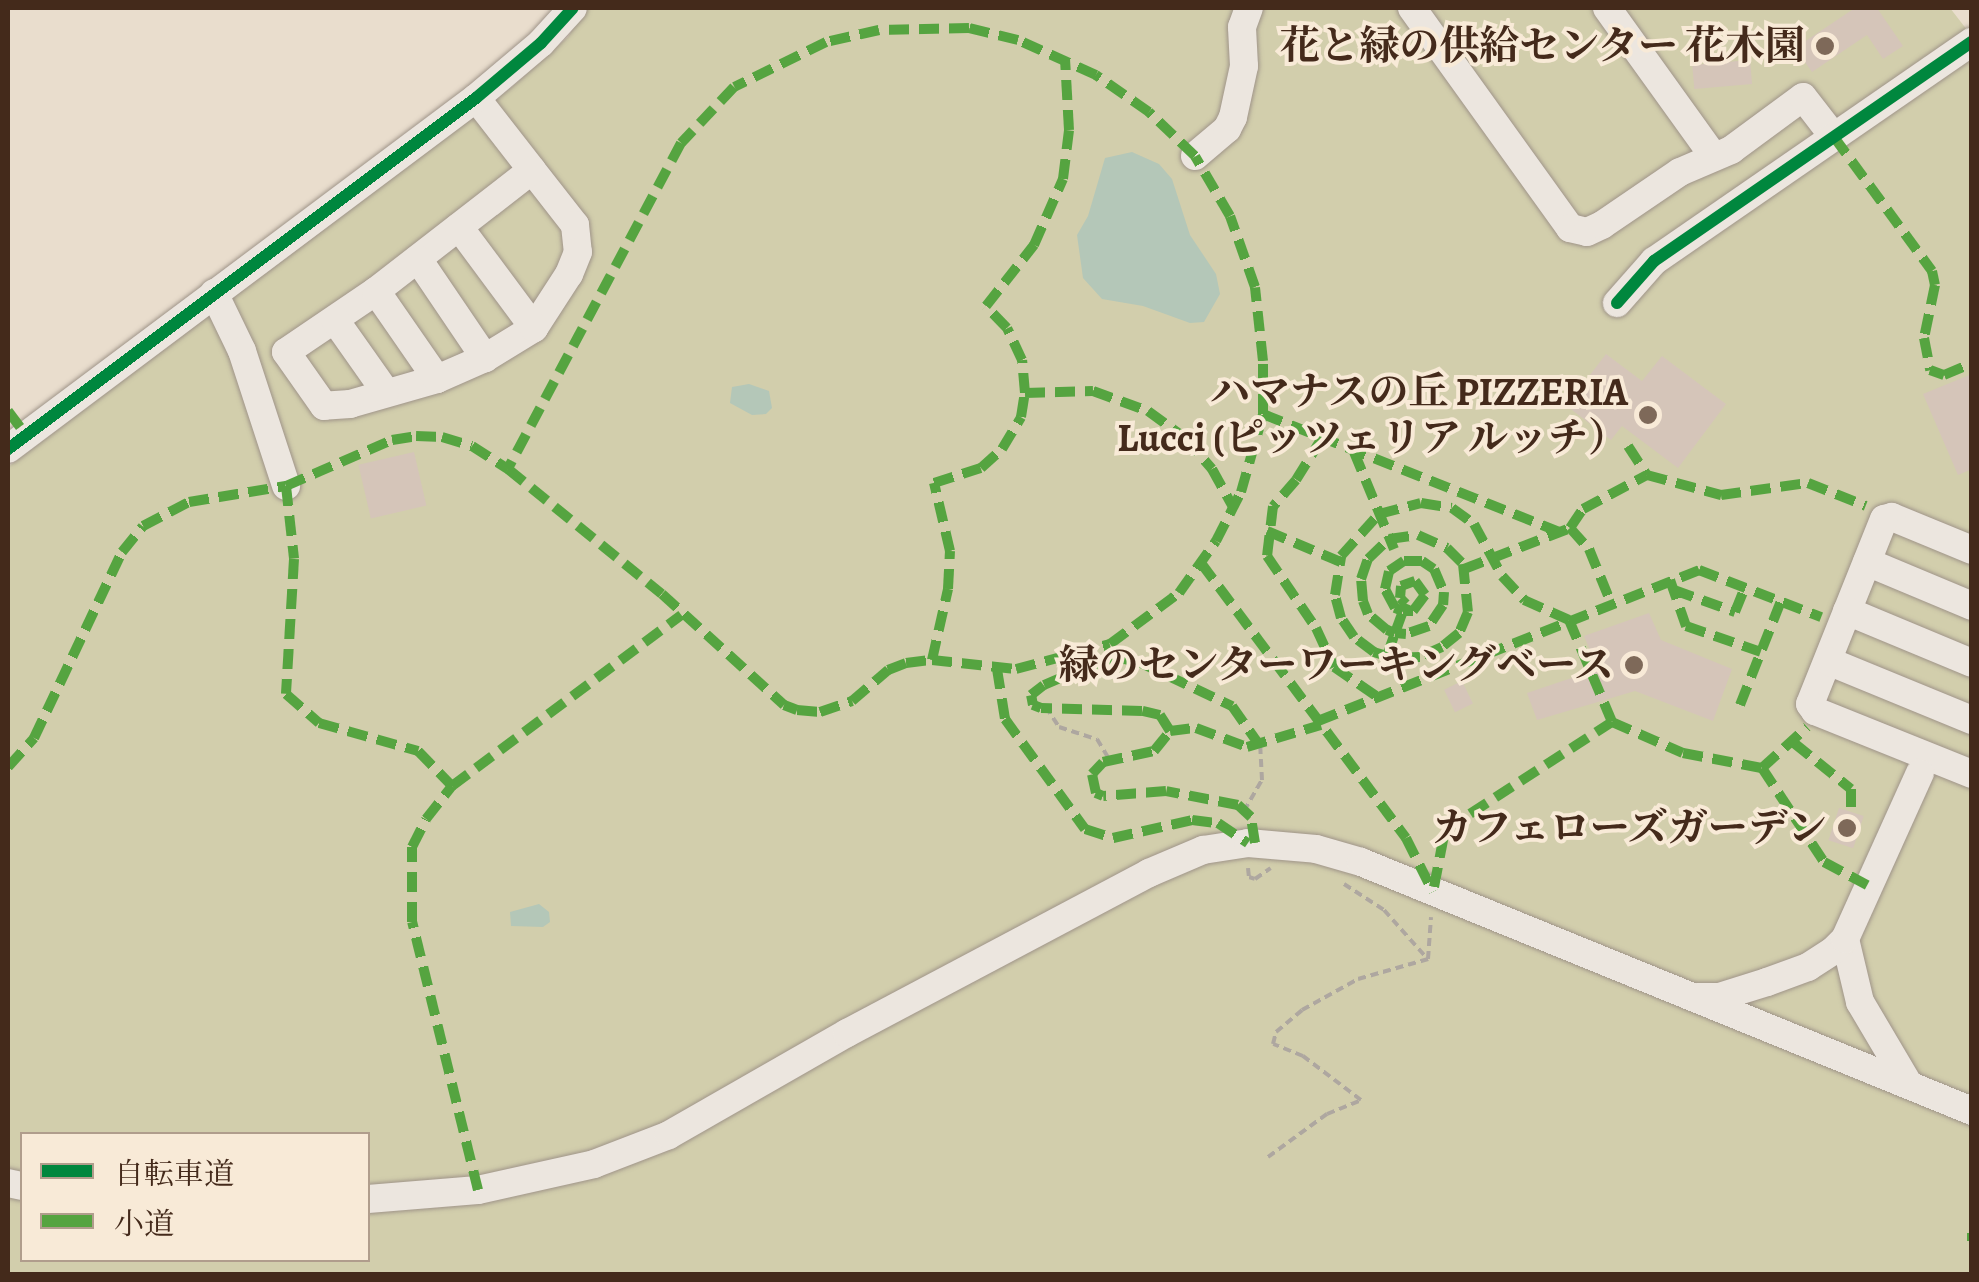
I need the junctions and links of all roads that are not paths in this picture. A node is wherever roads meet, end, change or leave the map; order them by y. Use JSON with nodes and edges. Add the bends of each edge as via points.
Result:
{"nodes":[{"id":1,"x":573,"y":8,"type":"edge"},
{"id":2,"x":1249,"y":8,"type":"edge"},
{"id":3,"x":1412,"y":8,"type":"edge"},
{"id":4,"x":1607,"y":8,"type":"edge"},
{"id":5,"x":1972,"y":42,"type":"edge"},
{"id":6,"x":476,"y":98,"type":"junction"},
{"id":7,"x":1834,"y":137,"type":"junction"},
{"id":8,"x":1195,"y":156,"type":"dead end"},
{"id":9,"x":1714,"y":157,"type":"junction"},
{"id":10,"x":532,"y":170,"type":"junction"},
{"id":11,"x":459,"y":227,"type":"junction"},
{"id":12,"x":418,"y":259,"type":"junction"},
{"id":13,"x":376,"y":291,"type":"junction"},
{"id":14,"x":214,"y":293,"type":"junction"},
{"id":15,"x":1617,"y":303,"type":"dead end"},
{"id":16,"x":335,"y":320,"type":"junction"},
{"id":17,"x":534,"y":328,"type":"junction"},
{"id":18,"x":485,"y":358,"type":"junction"},
{"id":19,"x":436,"y":378,"type":"junction"},
{"id":20,"x":385,"y":391,"type":"junction"},
{"id":21,"x":8,"y":449,"type":"edge"},
{"id":22,"x":286,"y":486,"type":"dead end"},
{"id":23,"x":1972,"y":550,"type":"edge"},
{"id":24,"x":1867,"y":562,"type":"junction"},
{"id":25,"x":1972,"y":606,"type":"edge"},
{"id":26,"x":1847,"y":611,"type":"junction"},
{"id":27,"x":1828,"y":661,"type":"junction"},
{"id":28,"x":1972,"y":664,"type":"edge"},
{"id":29,"x":1972,"y":720,"type":"edge"},
{"id":30,"x":1920,"y":773,"type":"dead end"},
{"id":31,"x":1972,"y":774,"type":"edge"},
{"id":32,"x":1845,"y":938,"type":"junction"},
{"id":33,"x":1696,"y":998,"type":"junction"},
{"id":34,"x":1909,"y":1086,"type":"junction"},
{"id":35,"x":1972,"y":1112,"type":"edge"},
{"id":36,"x":370,"y":1199,"type":"edge"}],
"edges":[{"from":1,"to":6,"type":"street"},
{"from":2,"to":8,"type":"street","via":[[1233,116]]},
{"from":3,"to":9,"type":"street","via":[[1570,228],[1587,232],[1602,226],[1680,172]]},
{"from":4,"to":9,"type":"street"},
{"from":5,"to":7,"type":"street"},
{"from":6,"to":10,"type":"street"},
{"from":6,"to":14,"type":"street"},
{"from":7,"to":9,"type":"street","via":[[1802,97]]},
{"from":7,"to":15,"type":"street","via":[[1654,261]]},
{"from":10,"to":11,"type":"street"},
{"from":10,"to":17,"type":"street","via":[[579,238],[569,274]]},
{"from":11,"to":12,"type":"street"},
{"from":11,"to":17,"type":"street"},
{"from":12,"to":13,"type":"street"},
{"from":12,"to":18,"type":"street"},
{"from":13,"to":16,"type":"street"},
{"from":13,"to":19,"type":"street"},
{"from":14,"to":21,"type":"street"},
{"from":14,"to":22,"type":"street","via":[[242,352]]},
{"from":16,"to":20,"type":"street"},
{"from":16,"to":20,"type":"street","via":[[286,352],[324,406]]},
{"from":17,"to":18,"type":"street"},
{"from":18,"to":19,"type":"street"},
{"from":19,"to":20,"type":"street"},
{"from":23,"to":24,"type":"street","via":[[1892,517],[1884,520]]},
{"from":24,"to":25,"type":"street"},
{"from":24,"to":26,"type":"street"},
{"from":26,"to":27,"type":"street"},
{"from":26,"to":28,"type":"street"},
{"from":27,"to":29,"type":"street"},
{"from":27,"to":31,"type":"street","via":[[1810,704],[1814,710]]},
{"from":30,"to":32,"type":"street"},
{"from":32,"to":33,"type":"street","via":[[1808,967],[1719,997]]},
{"from":32,"to":34,"type":"street","via":[[1860,1002]]},
{"from":33,"to":34,"type":"street"},
{"from":33,"to":36,"type":"street","via":[[1362,862],[1316,849],[1248,843],[1204,850],[1149,873],[668,1135],[594,1164],[478,1190]]},
{"from":34,"to":35,"type":"street"}]}
